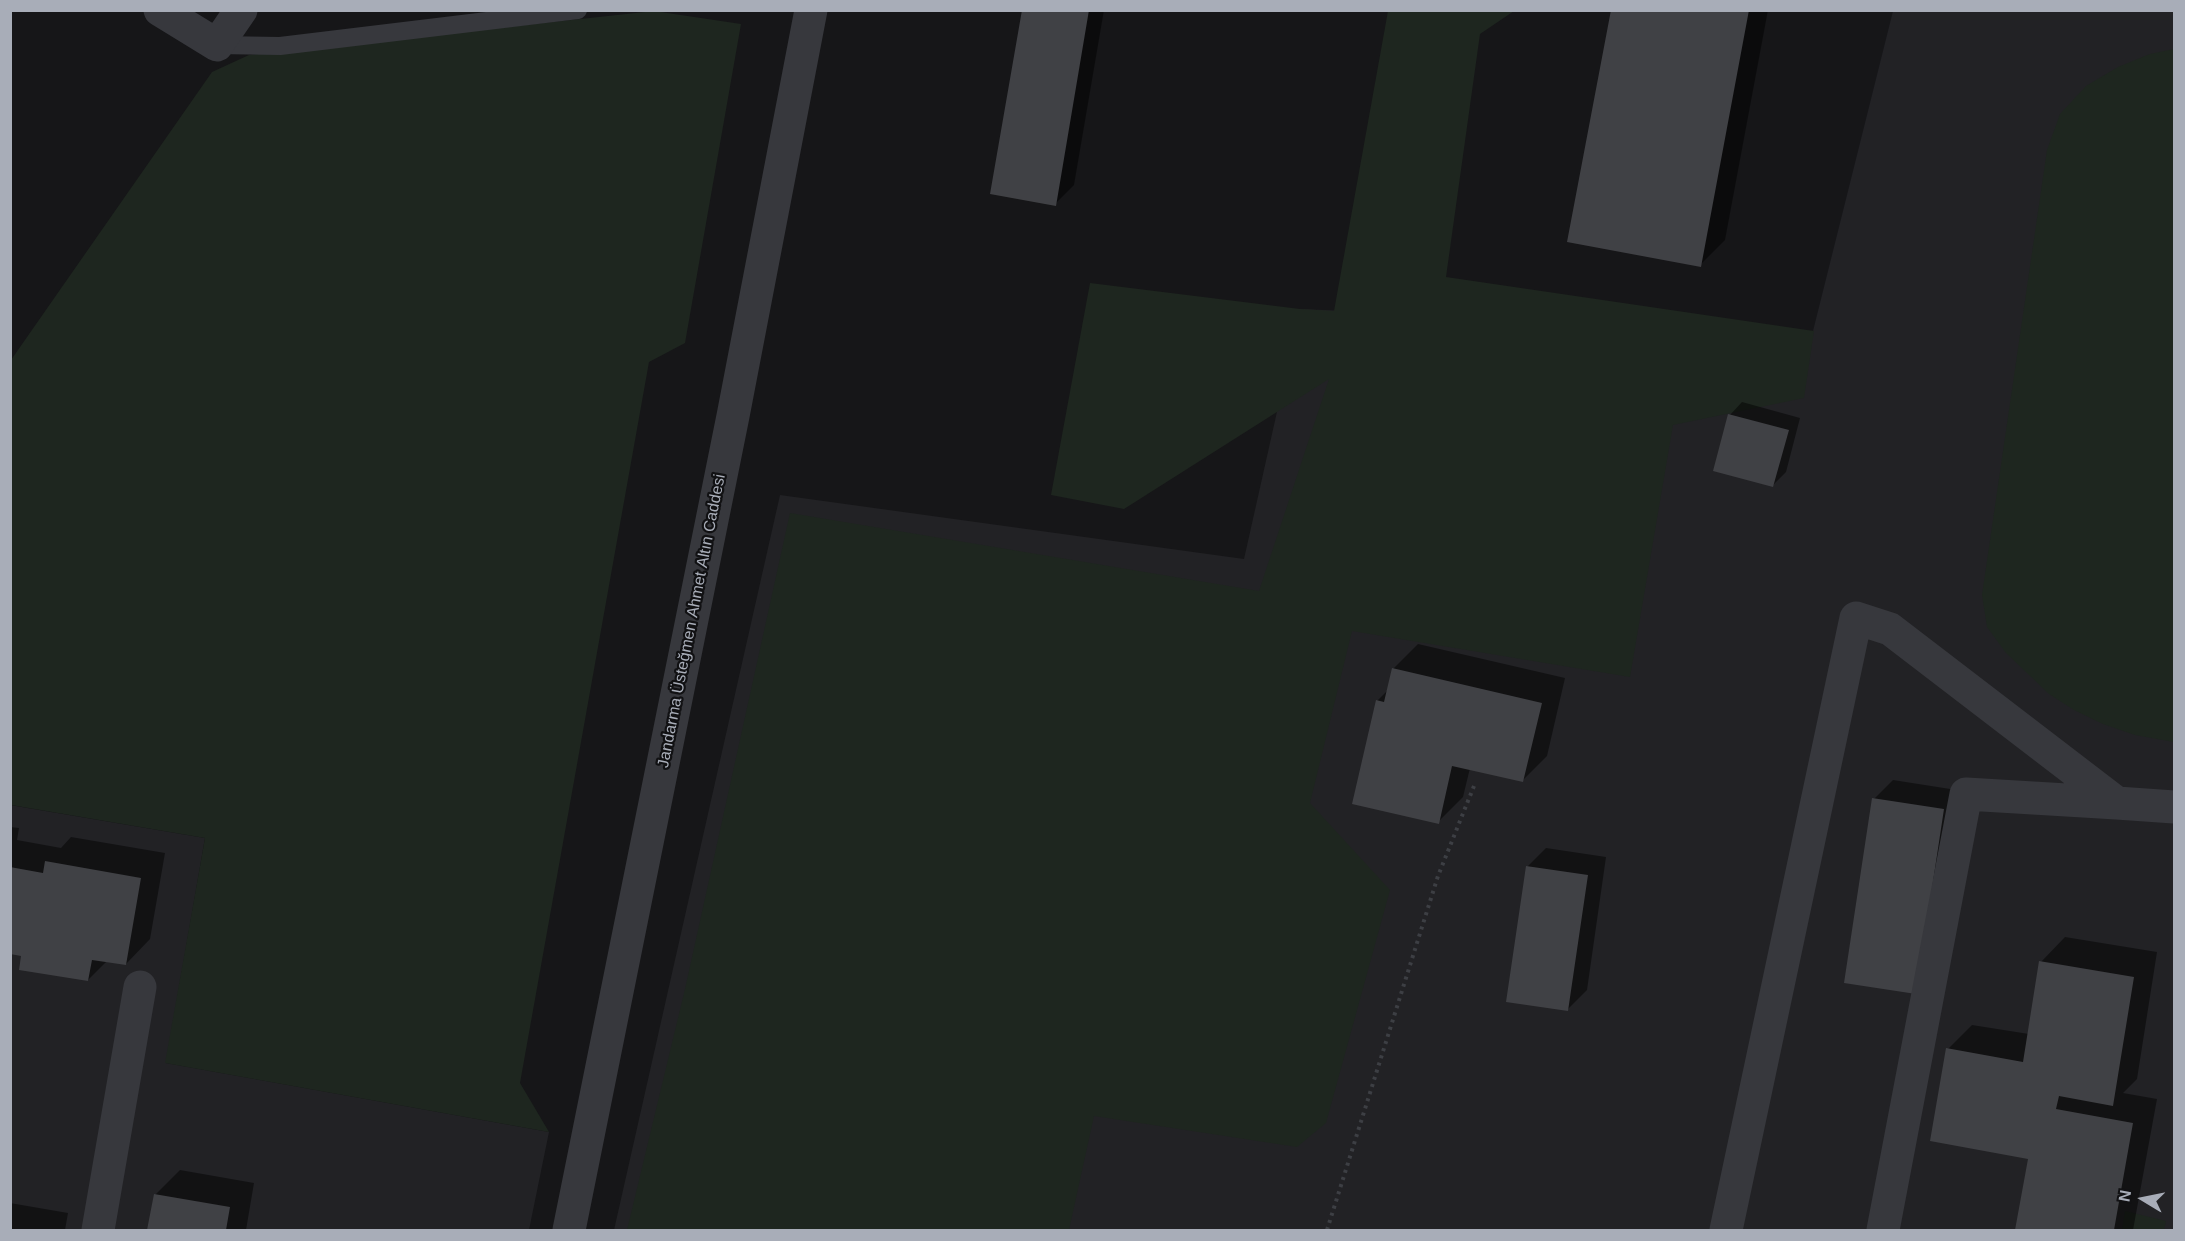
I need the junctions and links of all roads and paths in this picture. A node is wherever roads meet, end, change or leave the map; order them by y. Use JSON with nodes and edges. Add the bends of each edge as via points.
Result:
{"nodes":[{"id":1,"x":160,"y":10,"type":"edge"},
{"id":2,"x":241,"y":10,"type":"edge"},
{"id":3,"x":578,"y":10,"type":"edge"},
{"id":4,"x":811,"y":10,"type":"edge"},
{"id":5,"x":218,"y":45,"type":"junction"},
{"id":6,"x":1474,"y":786,"type":"dead end"},
{"id":7,"x":2117,"y":803,"type":"junction"},
{"id":8,"x":2175,"y":807,"type":"edge"},
{"id":9,"x":140,"y":987,"type":"dead end"},
{"id":10,"x":98,"y":1230,"type":"edge"},
{"id":11,"x":569,"y":1230,"type":"edge"},
{"id":12,"x":1327,"y":1230,"type":"edge"},
{"id":13,"x":1726,"y":1230,"type":"edge"},
{"id":14,"x":1883,"y":1230,"type":"edge"}],
"edges":[{"from":1,"to":5,"type":"street"},
{"from":2,"to":5,"type":"street"},
{"from":3,"to":5,"type":"lane","via":[[280,46]]},
{"from":4,"to":11,"type":"street","name":"Jandarma Üsteğmen Ahmet Altın Caddesi"},
{"from":6,"to":12,"type":"path","via":[[1438,876]]},
{"from":7,"to":8,"type":"street"},
{"from":7,"to":13,"type":"street","via":[[1890,629],[1856,618]]},
{"from":7,"to":14,"type":"street","via":[[1966,794]]},
{"from":9,"to":10,"type":"street"}]}
